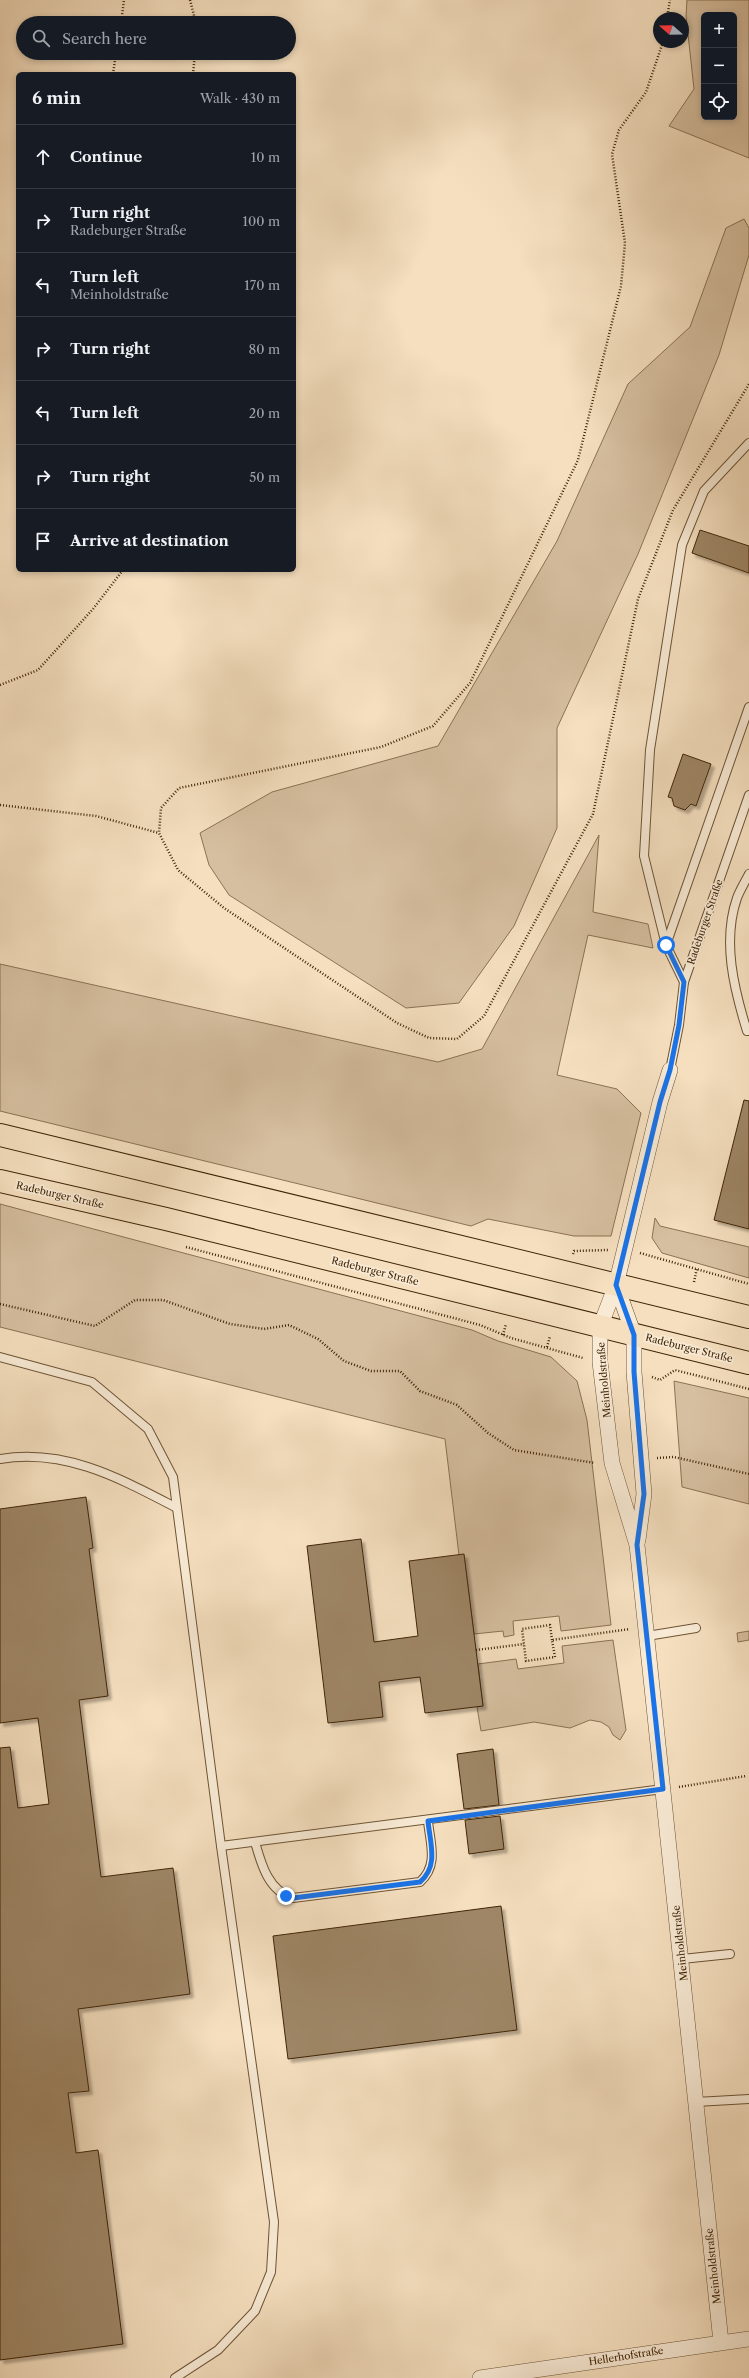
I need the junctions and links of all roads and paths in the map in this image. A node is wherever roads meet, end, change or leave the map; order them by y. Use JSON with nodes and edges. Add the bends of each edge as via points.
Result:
{"nodes":[{"id":1,"x":124,"y":0,"type":"edge"},
{"id":2,"x":190,"y":0,"type":"edge"},
{"id":3,"x":670,"y":0,"type":"edge"},
{"id":4,"x":668,"y":12,"type":"edge"},
{"id":5,"x":122,"y":16,"type":"edge"},
{"id":6,"x":194,"y":16,"type":"edge"},
{"id":7,"x":661,"y":48,"type":"edge"},
{"id":8,"x":115,"y":60,"type":"edge"},
{"id":9,"x":194,"y":60,"type":"edge"},
{"id":10,"x":113,"y":72,"type":"edge"},
{"id":11,"x":193,"y":72,"type":"edge"},
{"id":12,"x":749,"y":384,"type":"edge"},
{"id":13,"x":749,"y":443,"type":"edge"},
{"id":14,"x":121,"y":572,"type":"edge"},
{"id":15,"x":0,"y":685,"type":"edge"},
{"id":16,"x":749,"y":707,"type":"edge"},
{"id":17,"x":749,"y":794,"type":"edge"},
{"id":18,"x":0,"y":805,"type":"edge"},
{"id":19,"x":159,"y":834,"type":"junction"},
{"id":20,"x":749,"y":874,"type":"edge"},
{"id":21,"x":666,"y":945,"type":"junction"},
{"id":22,"x":684,"y":982,"type":"junction"},
{"id":23,"x":749,"y":1031,"type":"edge"},
{"id":24,"x":670,"y":1070,"type":"joint"},
{"id":25,"x":0,"y":1135,"type":"edge"},
{"id":26,"x":0,"y":1181,"type":"edge"},
{"id":27,"x":178,"y":1245,"type":"dead end"},
{"id":28,"x":697,"y":1268,"type":"dead end"},
{"id":29,"x":749,"y":1284,"type":"edge"},
{"id":30,"x":616,"y":1285,"type":"junction"},
{"id":31,"x":0,"y":1304,"type":"edge"},
{"id":32,"x":749,"y":1317,"type":"edge"},
{"id":33,"x":506,"y":1323,"type":"dead end"},
{"id":34,"x":600,"y":1327,"type":"junction"},
{"id":35,"x":503,"y":1334,"type":"junction"},
{"id":36,"x":634,"y":1335,"type":"junction"},
{"id":37,"x":547,"y":1347,"type":"dead end"},
{"id":38,"x":0,"y":1357,"type":"edge"},
{"id":39,"x":749,"y":1362,"type":"edge"},
{"id":40,"x":660,"y":1380,"type":"dead end"},
{"id":41,"x":749,"y":1389,"type":"edge"},
{"id":42,"x":650,"y":1458,"type":"dead end"},
{"id":43,"x":0,"y":1459,"type":"edge"},
{"id":44,"x":603,"y":1464,"type":"dead end"},
{"id":45,"x":749,"y":1474,"type":"edge"},
{"id":46,"x":177,"y":1508,"type":"junction"},
{"id":47,"x":637,"y":1545,"type":"junction"},
{"id":48,"x":696,"y":1628,"type":"dead end"},
{"id":49,"x":646,"y":1632,"type":"junction"},
{"id":50,"x":552,"y":1640,"type":"junction"},
{"id":51,"x":524,"y":1644,"type":"junction"},
{"id":52,"x":476,"y":1650,"type":"dead end"},
{"id":53,"x":746,"y":1776,"type":"dead end"},
{"id":54,"x":663,"y":1789,"type":"junction"},
{"id":55,"x":428,"y":1821,"type":"junction"},
{"id":56,"x":255,"y":1842,"type":"junction"},
{"id":57,"x":222,"y":1846,"type":"junction"},
{"id":58,"x":730,"y":1954,"type":"dead end"},
{"id":59,"x":682,"y":1959,"type":"junction"},
{"id":60,"x":749,"y":2099,"type":"edge"},
{"id":61,"x":696,"y":2102,"type":"junction"},
{"id":62,"x":749,"y":2339,"type":"edge"},
{"id":63,"x":721,"y":2342,"type":"junction"},
{"id":64,"x":503,"y":2377,"type":"edge"},
{"id":65,"x":175,"y":2378,"type":"edge"},
{"id":66,"x":480,"y":2378,"type":"edge"}],
"edges":[{"from":1,"to":5,"type":"path"},
{"from":2,"to":6,"type":"path"},
{"from":3,"to":4,"type":"path"},
{"from":7,"to":19,"type":"path","via":[[646,92],[619,130],[612,154],[625,243],[621,286],[578,460],[470,683],[433,726],[381,747],[179,788],[161,808]]},
{"from":8,"to":10,"type":"path"},
{"from":9,"to":11,"type":"path"},
{"from":12,"to":19,"type":"path","via":[[673,510],[638,599],[593,814],[484,1016],[457,1039],[429,1038],[397,1023],[224,908],[178,870]]},
{"from":13,"to":21,"type":"lane","via":[[704,490],[682,546],[650,750],[644,856]]},
{"from":14,"to":15,"type":"path","via":[[93,609],[38,670]]},
{"from":16,"to":21,"type":"lane"},
{"from":17,"to":22,"type":"lane","name":"Radeburger Straße"},
{"from":18,"to":19,"type":"path","via":[[96,816]]},
{"from":20,"to":23,"type":"lane","via":[[737,899],[730,941],[735,990]]},
{"from":21,"to":22,"type":"lane"},
{"from":22,"to":24,"type":"lane","name":"Radeburger Straße"},
{"from":24,"to":30,"type":"street","name":"Radeburger Straße"},
{"from":25,"to":30,"type":"main road"},
{"from":26,"to":34,"type":"main road","name":"Radeburger Straße","via":[[166,1219]]},
{"from":27,"to":35,"type":"path","via":[[480,1325]]},
{"from":28,"to":29,"type":"path"},
{"from":30,"to":32,"type":"main road"},
{"from":30,"to":34,"type":"street","name":"Meinholdstraße"},
{"from":30,"to":36,"type":"street","name":"Meinholdstraße"},
{"from":31,"to":44,"type":"path","via":[[95,1326],[135,1300],[163,1300],[230,1324],[264,1328],[289,1325],[318,1339],[344,1361],[371,1371],[400,1371],[420,1391],[457,1405],[488,1434],[514,1450]]},
{"from":33,"to":35,"type":"path"},
{"from":34,"to":36,"type":"main road","name":"Radeburger Straße"},
{"from":34,"to":47,"type":"street","name":"Meinholdstraße","via":[[600,1362],[612,1463]]},
{"from":35,"to":37,"type":"path"},
{"from":36,"to":39,"type":"main road","name":"Radeburger Straße"},
{"from":36,"to":47,"type":"street","name":"Meinholdstraße","via":[[634,1372],[644,1494]]},
{"from":38,"to":46,"type":"lane","via":[[92,1382],[148,1429],[173,1478]]},
{"from":40,"to":41,"type":"path","via":[[675,1370]]},
{"from":42,"to":45,"type":"path","via":[[674,1457]]},
{"from":43,"to":46,"type":"lane","via":[[56,1458],[112,1474]]},
{"from":46,"to":57,"type":"lane"},
{"from":47,"to":49,"type":"street","name":"Meinholdstraße"},
{"from":48,"to":49,"type":"lane"},
{"from":49,"to":50,"type":"path"},
{"from":49,"to":54,"type":"street","name":"Meinholdstraße"},
{"from":50,"to":51,"type":"path","via":[[550,1625],[522,1629]]},
{"from":50,"to":51,"type":"path","via":[[555,1657],[526,1661]]},
{"from":51,"to":52,"type":"path"},
{"from":53,"to":54,"type":"path"},
{"from":54,"to":55,"type":"lane"},
{"from":54,"to":59,"type":"street","name":"Meinholdstraße"},
{"from":55,"to":56,"type":"lane"},
{"from":55,"to":56,"type":"lane","via":[[433,1862],[429,1874],[420,1882],[336,1893],[293,1898],[286,1896],[270,1881],[263,1869]]},
{"from":56,"to":57,"type":"lane"},
{"from":57,"to":65,"type":"lane","via":[[274,2222],[271,2272],[255,2311],[218,2350]]},
{"from":58,"to":59,"type":"lane"},
{"from":59,"to":61,"type":"street","name":"Meinholdstraße"},
{"from":60,"to":61,"type":"lane"},
{"from":61,"to":63,"type":"street","name":"Meinholdstraße"},
{"from":62,"to":63,"type":"street","name":"Hellerhofstraße"},
{"from":63,"to":64,"type":"street","name":"Hellerhofstraße"},
{"from":64,"to":66,"type":"street","name":"Hellerhofstraße"}]}
